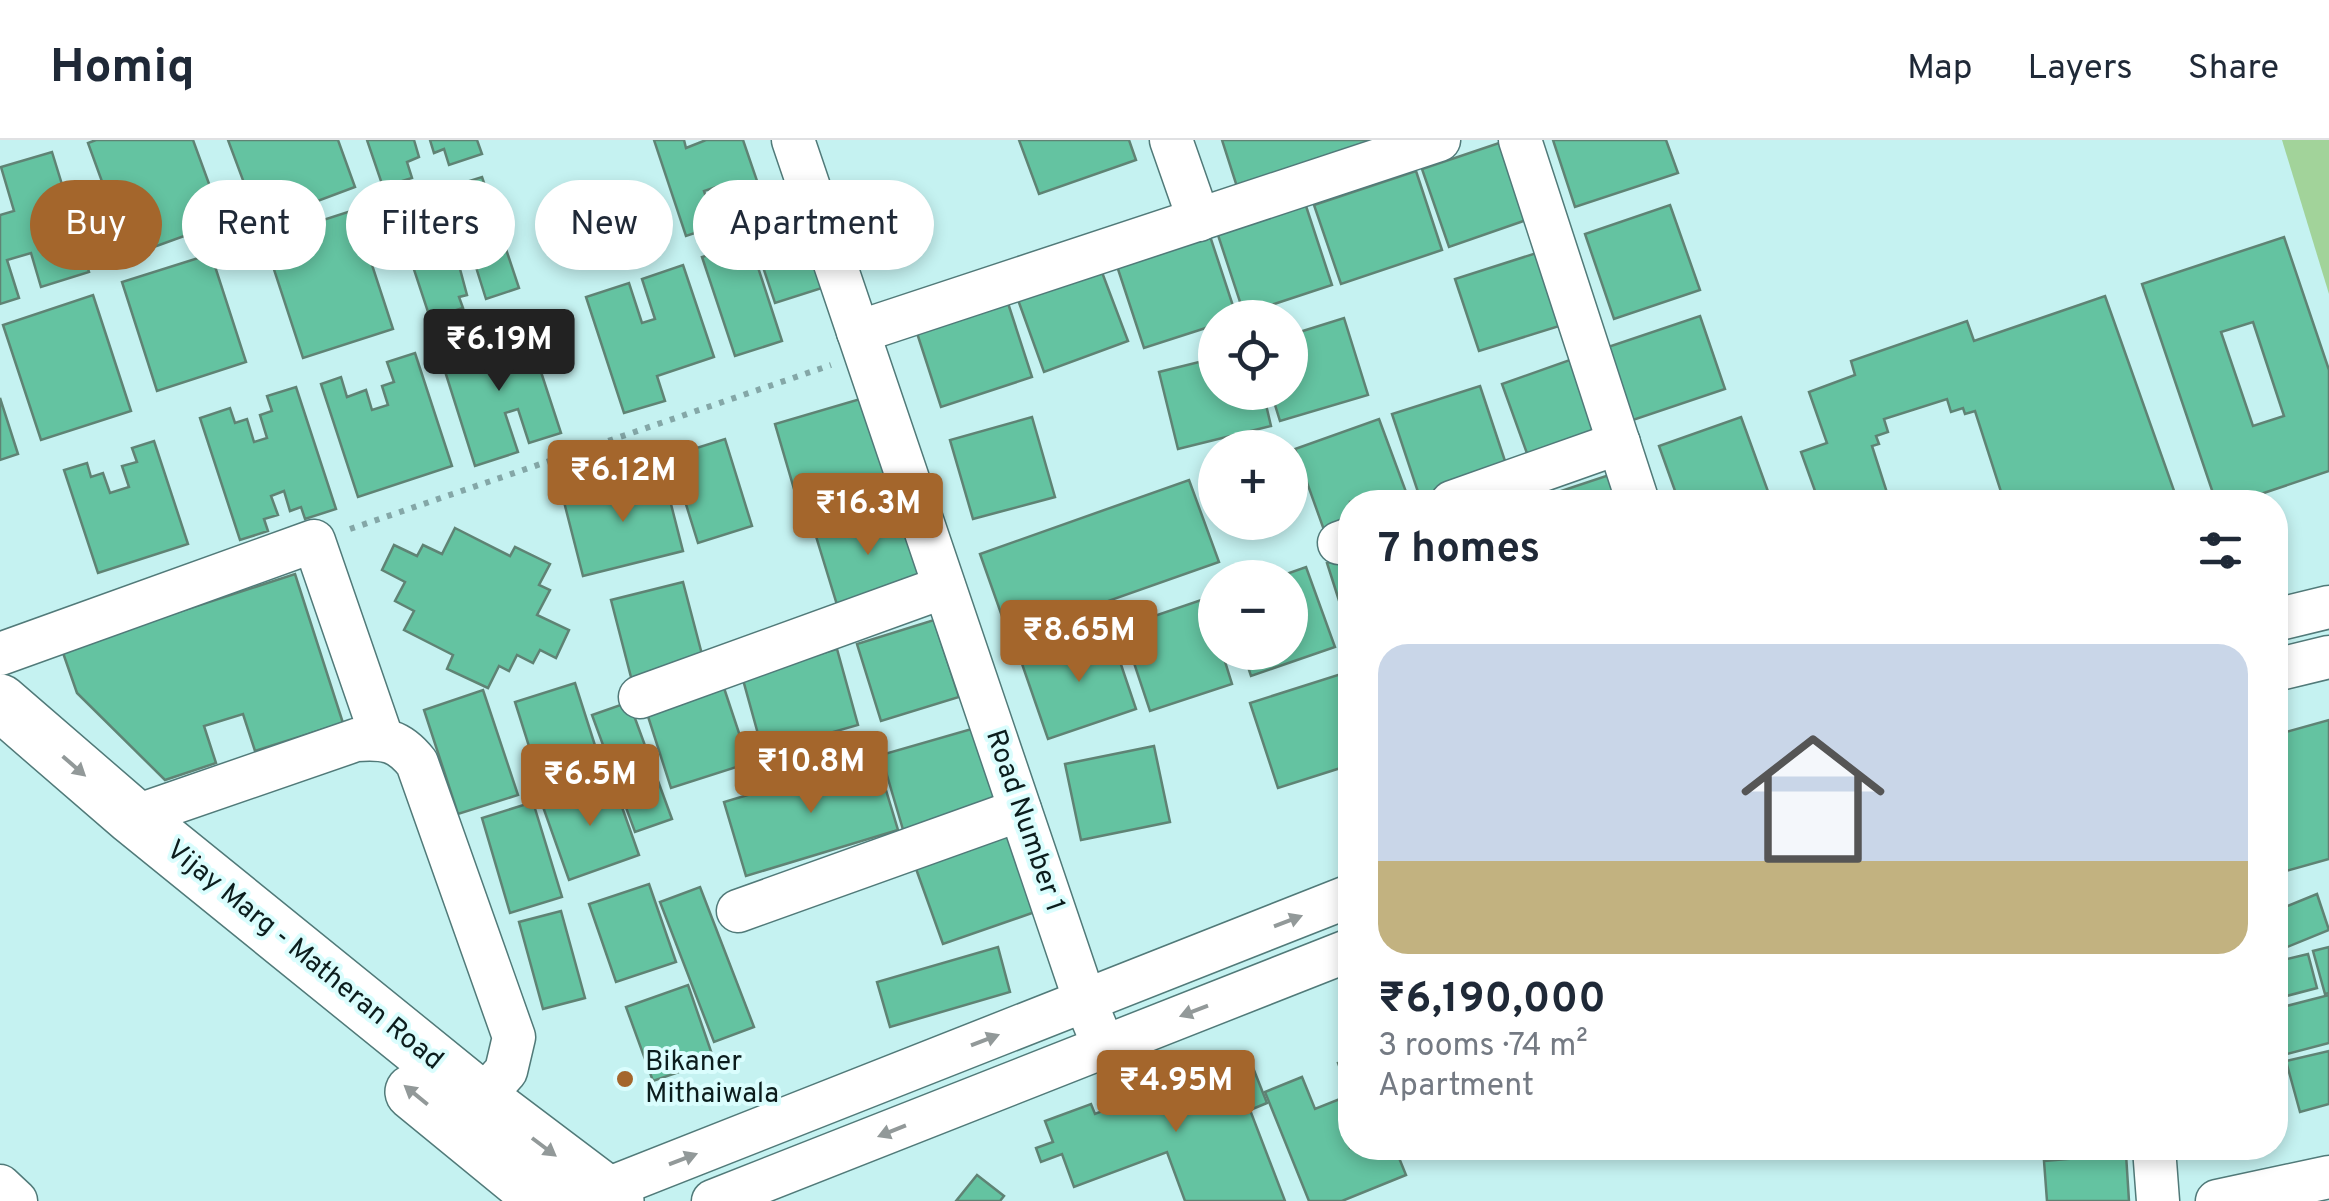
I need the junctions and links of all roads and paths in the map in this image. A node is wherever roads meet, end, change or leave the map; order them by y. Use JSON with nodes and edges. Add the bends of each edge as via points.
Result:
{"nodes":[{"id":1,"x":793,"y":140,"type":"edge"},
{"id":2,"x":1171,"y":140,"type":"edge"},
{"id":3,"x":1438,"y":140,"type":"edge"},
{"id":4,"x":1520,"y":140,"type":"edge"},
{"id":5,"x":1198,"y":220,"type":"junction"},
{"id":6,"x":862,"y":343,"type":"junction"},
{"id":7,"x":1619,"y":443,"type":"junction"},
{"id":8,"x":1486,"y":490,"type":"edge"},
{"id":9,"x":1634,"y":490,"type":"edge"},
{"id":10,"x":314,"y":541,"type":"junction"},
{"id":11,"x":944,"y":587,"type":"junction"},
{"id":12,"x":2329,"y":608,"type":"edge"},
{"id":13,"x":2288,"y":617,"type":"edge"},
{"id":14,"x":0,"y":654,"type":"edge"},
{"id":15,"x":2329,"y":658,"type":"edge"},
{"id":16,"x":2288,"y":667,"type":"edge"},
{"id":17,"x":640,"y":698,"type":"dead end"},
{"id":18,"x":0,"y":702,"type":"edge"},
{"id":19,"x":382,"y":738,"type":"junction"},
{"id":20,"x":0,"y":753,"type":"edge"},
{"id":21,"x":1020,"y":810,"type":"junction"},
{"id":22,"x":133,"y":817,"type":"junction"},
{"id":23,"x":1338,"y":901,"type":"edge"},
{"id":24,"x":738,"y":911,"type":"dead end"},
{"id":25,"x":1338,"y":955,"type":"edge"},
{"id":26,"x":1084,"y":1001,"type":"junction"},
{"id":27,"x":1104,"y":1047,"type":"junction"},
{"id":28,"x":481,"y":1099,"type":"junction"},
{"id":29,"x":2155,"y":1160,"type":"edge"},
{"id":30,"x":2329,"y":1176,"type":"edge"},
{"id":31,"x":0,"y":1186,"type":"edge"},
{"id":32,"x":606,"y":1198,"type":"edge"},
{"id":33,"x":16,"y":1201,"type":"edge"},
{"id":34,"x":546,"y":1201,"type":"edge"},
{"id":35,"x":713,"y":1201,"type":"edge"},
{"id":36,"x":2158,"y":1201,"type":"edge"},
{"id":37,"x":2218,"y":1201,"type":"edge"}],
"edges":[{"from":1,"to":6,"type":"street","name":"Road Number 1"},
{"from":2,"to":5,"type":"street"},
{"from":3,"to":5,"type":"street"},
{"from":4,"to":7,"type":"street"},
{"from":5,"to":6,"type":"street"},
{"from":6,"to":10,"type":"path"},
{"from":6,"to":11,"type":"street","name":"Road Number 1"},
{"from":7,"to":8,"type":"street"},
{"from":7,"to":9,"type":"street"},
{"from":10,"to":14,"type":"street"},
{"from":10,"to":19,"type":"street"},
{"from":11,"to":17,"type":"street"},
{"from":11,"to":21,"type":"street","name":"Road Number 1"},
{"from":12,"to":13,"type":"street"},
{"from":15,"to":16,"type":"street"},
{"from":18,"to":22,"type":"main road","name":"Vijay Marg - Matheran Road","one_way":true},
{"from":19,"to":22,"type":"street","via":[[356,740]]},
{"from":19,"to":28,"type":"street","via":[[403,744],[417,763],[514,1037],[506,1071]]},
{"from":34,"to":20,"type":"main road","name":"Vijay Marg - Matheran Road","one_way":true},
{"from":21,"to":24,"type":"street"},
{"from":21,"to":26,"type":"street","name":"Road Number 1"},
{"from":22,"to":28,"type":"main road","name":"Vijay Marg - Matheran Road"},
{"from":26,"to":23,"type":"street","one_way":true},
{"from":25,"to":27,"type":"street","one_way":true},
{"from":26,"to":27,"type":"street","name":"Road Number 1"},
{"from":32,"to":26,"type":"street","one_way":true},
{"from":27,"to":35,"type":"street","one_way":true},
{"from":28,"to":32,"type":"main road","name":"Vijay Marg - Matheran Road","one_way":true},
{"from":29,"to":36,"type":"street"},
{"from":30,"to":37,"type":"street"},
{"from":31,"to":33,"type":"street"}]}
